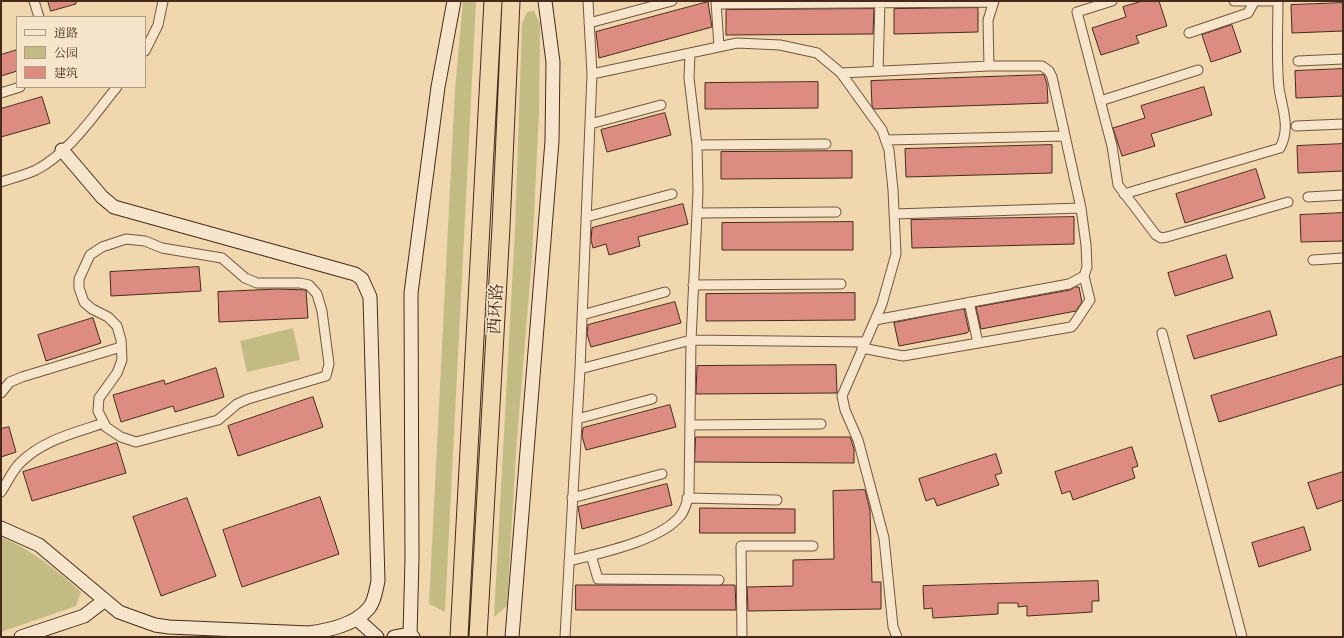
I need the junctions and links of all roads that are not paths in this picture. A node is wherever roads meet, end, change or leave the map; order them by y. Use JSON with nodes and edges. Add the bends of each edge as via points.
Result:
{"nodes":[{"id":1,"x":34,"y":1,"type":"edge"},
{"id":2,"x":163,"y":1,"type":"edge"},
{"id":3,"x":454,"y":1,"type":"edge"},
{"id":4,"x":493,"y":1,"type":"edge"},
{"id":5,"x":511,"y":1,"type":"edge"},
{"id":6,"x":546,"y":1,"type":"edge"},
{"id":7,"x":588,"y":1,"type":"edge"},
{"id":8,"x":672,"y":1,"type":"edge"},
{"id":9,"x":1112,"y":1,"type":"edge"},
{"id":10,"x":1234,"y":1,"type":"edge"},
{"id":11,"x":1272,"y":1,"type":"edge"},
{"id":12,"x":1278,"y":1,"type":"edge"},
{"id":13,"x":716,"y":2,"type":"edge"},
{"id":14,"x":880,"y":2,"type":"edge"},
{"id":15,"x":993,"y":2,"type":"edge"},
{"id":16,"x":1254,"y":2,"type":"junction"},
{"id":17,"x":39,"y":16,"type":"edge"},
{"id":18,"x":589,"y":23,"type":"junction"},
{"id":19,"x":1189,"y":33,"type":"dead end"},
{"id":20,"x":719,"y":47,"type":"junction"},
{"id":21,"x":146,"y":49,"type":"edge"},
{"id":22,"x":690,"y":53,"type":"junction"},
{"id":23,"x":1343,"y":59,"type":"edge"},
{"id":24,"x":1298,"y":61,"type":"dead end"},
{"id":25,"x":988,"y":66,"type":"junction"},
{"id":26,"x":1198,"y":70,"type":"dead end"},
{"id":27,"x":878,"y":71,"type":"junction"},
{"id":28,"x":841,"y":73,"type":"junction"},
{"id":29,"x":592,"y":74,"type":"junction"},
{"id":30,"x":17,"y":88,"type":"edge"},
{"id":31,"x":115,"y":88,"type":"edge"},
{"id":32,"x":1,"y":93,"type":"edge"},
{"id":33,"x":1100,"y":101,"type":"junction"},
{"id":34,"x":661,"y":106,"type":"dead end"},
{"id":35,"x":590,"y":124,"type":"junction"},
{"id":36,"x":1343,"y":124,"type":"edge"},
{"id":37,"x":1296,"y":126,"type":"dead end"},
{"id":38,"x":1065,"y":136,"type":"junction"},
{"id":39,"x":886,"y":140,"type":"junction"},
{"id":40,"x":826,"y":144,"type":"dead end"},
{"id":41,"x":698,"y":145,"type":"junction"},
{"id":42,"x":62,"y":150,"type":"junction"},
{"id":43,"x":1,"y":182,"type":"edge"},
{"id":44,"x":672,"y":194,"type":"dead end"},
{"id":45,"x":1124,"y":194,"type":"junction"},
{"id":46,"x":1343,"y":195,"type":"edge"},
{"id":47,"x":1308,"y":197,"type":"dead end"},
{"id":48,"x":1288,"y":202,"type":"dead end"},
{"id":49,"x":1081,"y":208,"type":"junction"},
{"id":50,"x":836,"y":212,"type":"dead end"},
{"id":51,"x":697,"y":213,"type":"junction"},
{"id":52,"x":894,"y":214,"type":"junction"},
{"id":53,"x":586,"y":217,"type":"junction"},
{"id":54,"x":1343,"y":258,"type":"edge"},
{"id":55,"x":1313,"y":260,"type":"dead end"},
{"id":56,"x":1084,"y":276,"type":"junction"},
{"id":57,"x":693,"y":284,"type":"junction"},
{"id":58,"x":841,"y":284,"type":"dead end"},
{"id":59,"x":665,"y":292,"type":"dead end"},
{"id":60,"x":969,"y":302,"type":"junction"},
{"id":61,"x":582,"y":314,"type":"junction"},
{"id":62,"x":875,"y":320,"type":"junction"},
{"id":63,"x":1162,"y":333,"type":"dead end"},
{"id":64,"x":690,"y":340,"type":"junction"},
{"id":65,"x":978,"y":343,"type":"junction"},
{"id":66,"x":864,"y":345,"type":"junction"},
{"id":67,"x":121,"y":347,"type":"junction"},
{"id":68,"x":580,"y":369,"type":"junction"},
{"id":69,"x":1,"y":393,"type":"edge"},
{"id":70,"x":652,"y":399,"type":"dead end"},
{"id":71,"x":577,"y":419,"type":"junction"},
{"id":72,"x":104,"y":423,"type":"junction"},
{"id":73,"x":821,"y":424,"type":"dead end"},
{"id":74,"x":690,"y":425,"type":"junction"},
{"id":75,"x":662,"y":474,"type":"dead end"},
{"id":76,"x":1,"y":492,"type":"edge"},
{"id":77,"x":572,"y":498,"type":"junction"},
{"id":78,"x":688,"y":498,"type":"junction"},
{"id":79,"x":777,"y":500,"type":"dead end"},
{"id":80,"x":1,"y":528,"type":"edge"},
{"id":81,"x":813,"y":546,"type":"dead end"},
{"id":82,"x":591,"y":555,"type":"junction"},
{"id":83,"x":569,"y":561,"type":"junction"},
{"id":84,"x":719,"y":580,"type":"dead end"},
{"id":85,"x":105,"y":600,"type":"junction"},
{"id":86,"x":357,"y":619,"type":"junction"},
{"id":87,"x":21,"y":637,"type":"edge"},
{"id":88,"x":377,"y":637,"type":"edge"},
{"id":89,"x":394,"y":637,"type":"edge"},
{"id":90,"x":411,"y":637,"type":"edge"},
{"id":91,"x":459,"y":637,"type":"edge"},
{"id":92,"x":478,"y":637,"type":"edge"},
{"id":93,"x":512,"y":637,"type":"edge"},
{"id":94,"x":565,"y":637,"type":"edge"},
{"id":95,"x":742,"y":637,"type":"edge"},
{"id":96,"x":897,"y":637,"type":"edge"},
{"id":97,"x":1242,"y":637,"type":"edge"}],
"edges":[{"from":1,"to":17,"type":"street"},
{"from":2,"to":21,"type":"street","via":[[158,25]]},
{"from":3,"to":90,"type":"main road","via":[[438,87],[411,293]]},
{"from":4,"to":91,"type":"highway","name":"西环路"},
{"from":5,"to":92,"type":"highway","name":"西环路","via":[[501,235]]},
{"from":6,"to":93,"type":"main road","via":[[553,62],[552,141]]},
{"from":7,"to":18,"type":"street"},
{"from":8,"to":18,"type":"street"},
{"from":9,"to":33,"type":"street","via":[[1077,12]]},
{"from":10,"to":16,"type":"street"},
{"from":11,"to":16,"type":"street"},
{"from":12,"to":45,"type":"street","via":[[1280,88],[1286,117],[1286,130],[1280,148]]},
{"from":13,"to":14,"type":"street"},
{"from":13,"to":20,"type":"street"},
{"from":14,"to":15,"type":"street"},
{"from":14,"to":27,"type":"street"},
{"from":15,"to":25,"type":"street","via":[[988,20]]},
{"from":16,"to":19,"type":"street","via":[[1248,13]]},
{"from":18,"to":29,"type":"street"},
{"from":20,"to":22,"type":"street"},
{"from":20,"to":28,"type":"street","via":[[737,43],[780,45],[817,53]]},
{"from":22,"to":29,"type":"street"},
{"from":22,"to":41,"type":"street","via":[[689,78]]},
{"from":23,"to":24,"type":"street"},
{"from":25,"to":27,"type":"street"},
{"from":25,"to":38,"type":"street","via":[[1042,66],[1049,71]]},
{"from":26,"to":33,"type":"street"},
{"from":27,"to":28,"type":"street"},
{"from":28,"to":39,"type":"street","via":[[870,112]]},
{"from":29,"to":35,"type":"street"},
{"from":30,"to":32,"type":"street"},
{"from":31,"to":42,"type":"street"},
{"from":33,"to":45,"type":"street","via":[[1112,146],[1116,180]]},
{"from":34,"to":35,"type":"street"},
{"from":35,"to":53,"type":"street"},
{"from":36,"to":37,"type":"street"},
{"from":38,"to":39,"type":"street"},
{"from":38,"to":49,"type":"street"},
{"from":39,"to":52,"type":"street"},
{"from":40,"to":41,"type":"street"},
{"from":41,"to":51,"type":"street"},
{"from":42,"to":43,"type":"street","via":[[36,169]]},
{"from":42,"to":86,"type":"main road","via":[[114,208],[355,274],[362,279],[370,297],[378,581],[370,607]]},
{"from":44,"to":53,"type":"street"},
{"from":45,"to":48,"type":"street","via":[[1161,238]]},
{"from":46,"to":47,"type":"street"},
{"from":49,"to":52,"type":"street"},
{"from":49,"to":56,"type":"street","via":[[1087,267]]},
{"from":50,"to":51,"type":"street"},
{"from":51,"to":57,"type":"street"},
{"from":52,"to":62,"type":"street","via":[[896,254]]},
{"from":53,"to":61,"type":"street"},
{"from":54,"to":55,"type":"street"},
{"from":56,"to":60,"type":"street","via":[[1069,284]]},
{"from":56,"to":65,"type":"street","via":[[1090,297],[1071,326]]},
{"from":57,"to":58,"type":"street"},
{"from":57,"to":64,"type":"street"},
{"from":59,"to":61,"type":"street"},
{"from":60,"to":62,"type":"street"},
{"from":60,"to":65,"type":"street"},
{"from":61,"to":68,"type":"street"},
{"from":62,"to":66,"type":"street"},
{"from":63,"to":97,"type":"street"},
{"from":64,"to":66,"type":"street"},
{"from":64,"to":68,"type":"street"},
{"from":64,"to":74,"type":"street"},
{"from":65,"to":66,"type":"street","via":[[903,356]]},
{"from":66,"to":96,"type":"street","via":[[842,396],[858,440],[884,538],[893,627]]},
{"from":67,"to":69,"type":"street","via":[[22,377],[10,382]]},
{"from":67,"to":72,"type":"street","via":[[122,360],[117,373],[98,398],[98,411]]},
{"from":67,"to":72,"type":"street","via":[[117,326],[84,302],[79,279],[90,255],[102,247],[126,239],[222,258],[245,278],[257,283],[309,285],[316,294],[322,311],[329,364],[326,376],[320,379],[248,399],[237,404],[218,420],[136,442],[121,437]]},
{"from":68,"to":71,"type":"street"},
{"from":70,"to":71,"type":"street"},
{"from":71,"to":77,"type":"street"},
{"from":72,"to":76,"type":"street","via":[[46,443],[35,450],[19,464]]},
{"from":73,"to":74,"type":"street"},
{"from":74,"to":78,"type":"street"},
{"from":75,"to":77,"type":"street"},
{"from":77,"to":83,"type":"street"},
{"from":78,"to":79,"type":"street"},
{"from":78,"to":82,"type":"street","via":[[682,514],[671,526],[630,545]]},
{"from":80,"to":85,"type":"main road","via":[[39,545]]},
{"from":81,"to":95,"type":"street","via":[[741,546]]},
{"from":82,"to":83,"type":"street"},
{"from":82,"to":84,"type":"street","via":[[598,578]]},
{"from":83,"to":94,"type":"street"},
{"from":85,"to":86,"type":"main road","via":[[119,612],[155,625],[169,627],[309,633]]},
{"from":85,"to":87,"type":"main road","via":[[84,616]]},
{"from":86,"to":88,"type":"main road"},
{"from":89,"to":90,"type":"main road"}]}
